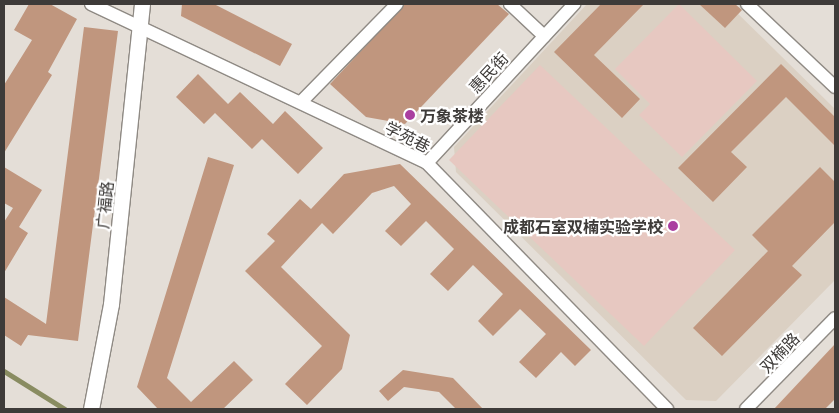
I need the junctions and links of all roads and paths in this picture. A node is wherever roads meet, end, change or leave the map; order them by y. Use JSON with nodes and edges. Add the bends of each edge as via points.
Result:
{"nodes":[{"id":1,"x":91,"y":4,"type":"edge"},
{"id":2,"x":142,"y":4,"type":"edge"},
{"id":3,"x":397,"y":4,"type":"edge"},
{"id":4,"x":510,"y":4,"type":"edge"},
{"id":5,"x":574,"y":4,"type":"edge"},
{"id":6,"x":747,"y":4,"type":"edge"},
{"id":7,"x":141,"y":24,"type":"junction"},
{"id":8,"x":544,"y":36,"type":"junction"},
{"id":9,"x":835,"y":87,"type":"edge"},
{"id":10,"x":301,"y":102,"type":"junction"},
{"id":11,"x":427,"y":163,"type":"junction"},
{"id":12,"x":835,"y":318,"type":"edge"},
{"id":13,"x":91,"y":409,"type":"edge"},
{"id":14,"x":666,"y":409,"type":"edge"},
{"id":15,"x":746,"y":409,"type":"edge"}],
"edges":[{"from":1,"to":7,"type":"street","name":"学苑巷"},
{"from":2,"to":7,"type":"street","name":"广福路"},
{"from":3,"to":10,"type":"street"},
{"from":4,"to":8,"type":"street"},
{"from":5,"to":8,"type":"street","name":"惠民街"},
{"from":6,"to":9,"type":"street"},
{"from":7,"to":10,"type":"street","name":"学苑巷"},
{"from":7,"to":13,"type":"street","name":"广福路","via":[[111,304]]},
{"from":8,"to":11,"type":"street","name":"惠民街"},
{"from":10,"to":11,"type":"street","name":"学苑巷"},
{"from":11,"to":14,"type":"street","name":"学苑巷"},
{"from":12,"to":15,"type":"street","name":"双楠路"}]}
